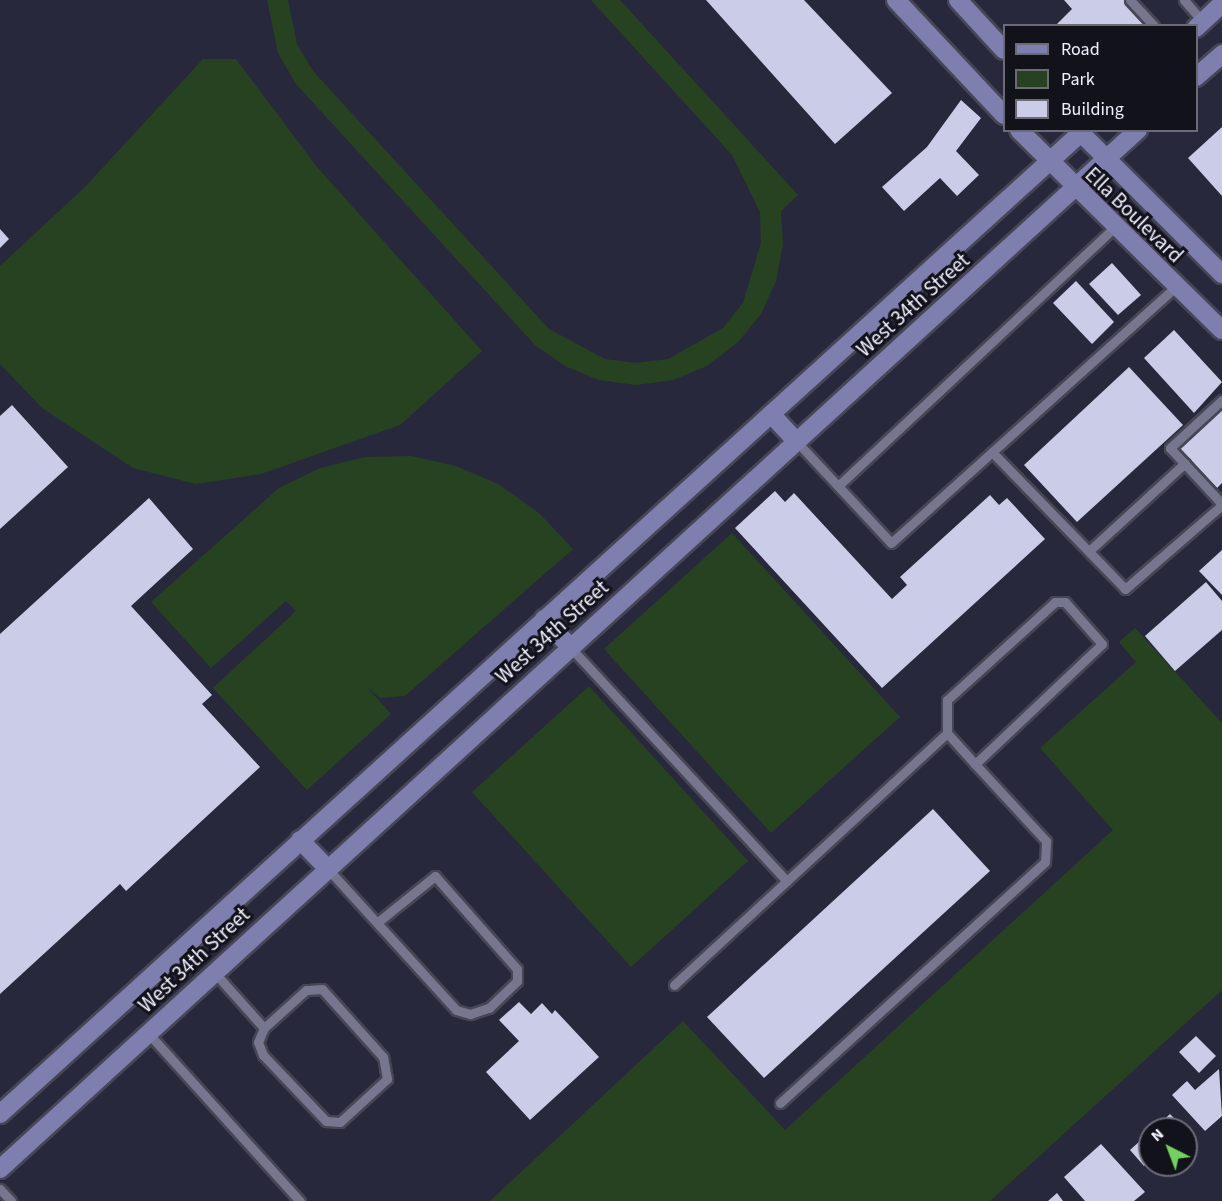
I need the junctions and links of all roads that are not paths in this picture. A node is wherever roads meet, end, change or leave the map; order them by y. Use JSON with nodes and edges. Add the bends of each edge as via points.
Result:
{"nodes":[{"id":1,"x":896,"y":0,"type":"edge"},
{"id":2,"x":958,"y":0,"type":"edge"},
{"id":3,"x":1130,"y":0,"type":"edge"},
{"id":4,"x":1184,"y":0,"type":"edge"},
{"id":5,"x":1222,"y":4,"type":"edge"},
{"id":6,"x":1152,"y":24,"type":"edge"},
{"id":7,"x":1200,"y":25,"type":"edge"},
{"id":8,"x":1003,"y":48,"type":"edge"},
{"id":9,"x":1222,"y":54,"type":"edge"},
{"id":10,"x":1198,"y":76,"type":"edge"},
{"id":11,"x":1003,"y":114,"type":"edge"},
{"id":12,"x":1020,"y":132,"type":"edge"},
{"id":13,"x":1080,"y":132,"type":"edge"},
{"id":14,"x":1082,"y":132,"type":"edge"},
{"id":15,"x":1136,"y":132,"type":"edge"},
{"id":16,"x":1106,"y":159,"type":"junction"},
{"id":17,"x":1049,"y":163,"type":"junction"},
{"id":18,"x":1074,"y":189,"type":"junction"},
{"id":19,"x":1114,"y":228,"type":"junction"},
{"id":20,"x":1222,"y":274,"type":"edge"},
{"id":21,"x":1176,"y":286,"type":"junction"},
{"id":22,"x":1222,"y":330,"type":"edge"},
{"id":23,"x":1222,"y":400,"type":"edge"},
{"id":24,"x":771,"y":414,"type":"junction"},
{"id":25,"x":796,"y":441,"type":"junction"},
{"id":26,"x":992,"y":452,"type":"junction"},
{"id":27,"x":1185,"y":464,"type":"junction"},
{"id":28,"x":838,"y":486,"type":"junction"},
{"id":29,"x":1222,"y":505,"type":"edge"},
{"id":30,"x":1089,"y":551,"type":"junction"},
{"id":31,"x":544,"y":619,"type":"junction"},
{"id":32,"x":569,"y":646,"type":"junction"},
{"id":33,"x":947,"y":733,"type":"junction"},
{"id":34,"x":975,"y":764,"type":"junction"},
{"id":35,"x":300,"y":840,"type":"junction"},
{"id":36,"x":327,"y":868,"type":"junction"},
{"id":37,"x":787,"y":881,"type":"junction"},
{"id":38,"x":378,"y":922,"type":"junction"},
{"id":39,"x":214,"y":972,"type":"junction"},
{"id":40,"x":674,"y":985,"type":"dead end"},
{"id":41,"x":264,"y":1028,"type":"junction"},
{"id":42,"x":148,"y":1033,"type":"junction"},
{"id":43,"x":780,"y":1103,"type":"dead end"},
{"id":44,"x":0,"y":1114,"type":"edge"},
{"id":45,"x":2,"y":1163,"type":"edge"},
{"id":46,"x":0,"y":1189,"type":"edge"},
{"id":47,"x":11,"y":1201,"type":"edge"},
{"id":48,"x":300,"y":1201,"type":"edge"}],
"edges":[{"from":1,"to":11,"type":"main road"},
{"from":2,"to":8,"type":"main road"},
{"from":3,"to":6,"type":"lane"},
{"from":4,"to":7,"type":"lane"},
{"from":5,"to":7,"type":"main road"},
{"from":9,"to":10,"type":"main road"},
{"from":12,"to":17,"type":"main road","name":"Ella Boulevard"},
{"from":13,"to":17,"type":"main road","name":"West 34th Street"},
{"from":14,"to":16,"type":"main road","name":"Ella Boulevard"},
{"from":15,"to":16,"type":"main road","name":"West 34th Street"},
{"from":16,"to":18,"type":"main road","name":"West 34th Street"},
{"from":16,"to":20,"type":"main road","name":"Ella Boulevard"},
{"from":17,"to":18,"type":"main road","name":"Ella Boulevard"},
{"from":17,"to":24,"type":"main road","name":"West 34th Street"},
{"from":18,"to":19,"type":"main road","name":"Ella Boulevard"},
{"from":18,"to":25,"type":"main road","name":"West 34th Street"},
{"from":19,"to":21,"type":"main road","name":"Ella Boulevard"},
{"from":19,"to":28,"type":"lane"},
{"from":21,"to":22,"type":"main road","name":"Ella Boulevard"},
{"from":21,"to":26,"type":"lane"},
{"from":23,"to":27,"type":"lane","via":[[1170,448]]},
{"from":24,"to":25,"type":"main road"},
{"from":24,"to":31,"type":"main road","name":"West 34th Street"},
{"from":25,"to":28,"type":"lane"},
{"from":25,"to":32,"type":"main road","name":"West 34th Street"},
{"from":26,"to":28,"type":"lane","via":[[891,543]]},
{"from":26,"to":30,"type":"lane"},
{"from":27,"to":29,"type":"lane"},
{"from":27,"to":30,"type":"lane"},
{"from":29,"to":30,"type":"lane","via":[[1125,589]]},
{"from":31,"to":32,"type":"main road"},
{"from":31,"to":35,"type":"main road","name":"West 34th Street"},
{"from":32,"to":36,"type":"main road","name":"West 34th Street"},
{"from":32,"to":37,"type":"lane"},
{"from":33,"to":34,"type":"lane"},
{"from":33,"to":34,"type":"lane","via":[[947,700],[1055,602],[1065,603],[1102,644],[1099,652]]},
{"from":33,"to":37,"type":"lane"},
{"from":34,"to":43,"type":"lane","via":[[1046,841],[1045,862]]},
{"from":35,"to":36,"type":"main road"},
{"from":35,"to":44,"type":"main road","name":"West 34th Street"},
{"from":36,"to":38,"type":"lane"},
{"from":36,"to":39,"type":"main road","name":"West 34th Street"},
{"from":37,"to":40,"type":"lane"},
{"from":38,"to":38,"type":"lane","via":[[456,1010],[470,1014],[489,1008],[517,981],[517,969],[435,876]]},
{"from":39,"to":41,"type":"lane"},
{"from":39,"to":42,"type":"main road","name":"West 34th Street"},
{"from":41,"to":41,"type":"lane","via":[[258,1042],[263,1055],[326,1121],[340,1122],[387,1079],[383,1057],[321,989],[306,990]]},
{"from":42,"to":45,"type":"main road","name":"West 34th Street"},
{"from":42,"to":48,"type":"lane"},
{"from":46,"to":47,"type":"lane"}]}
